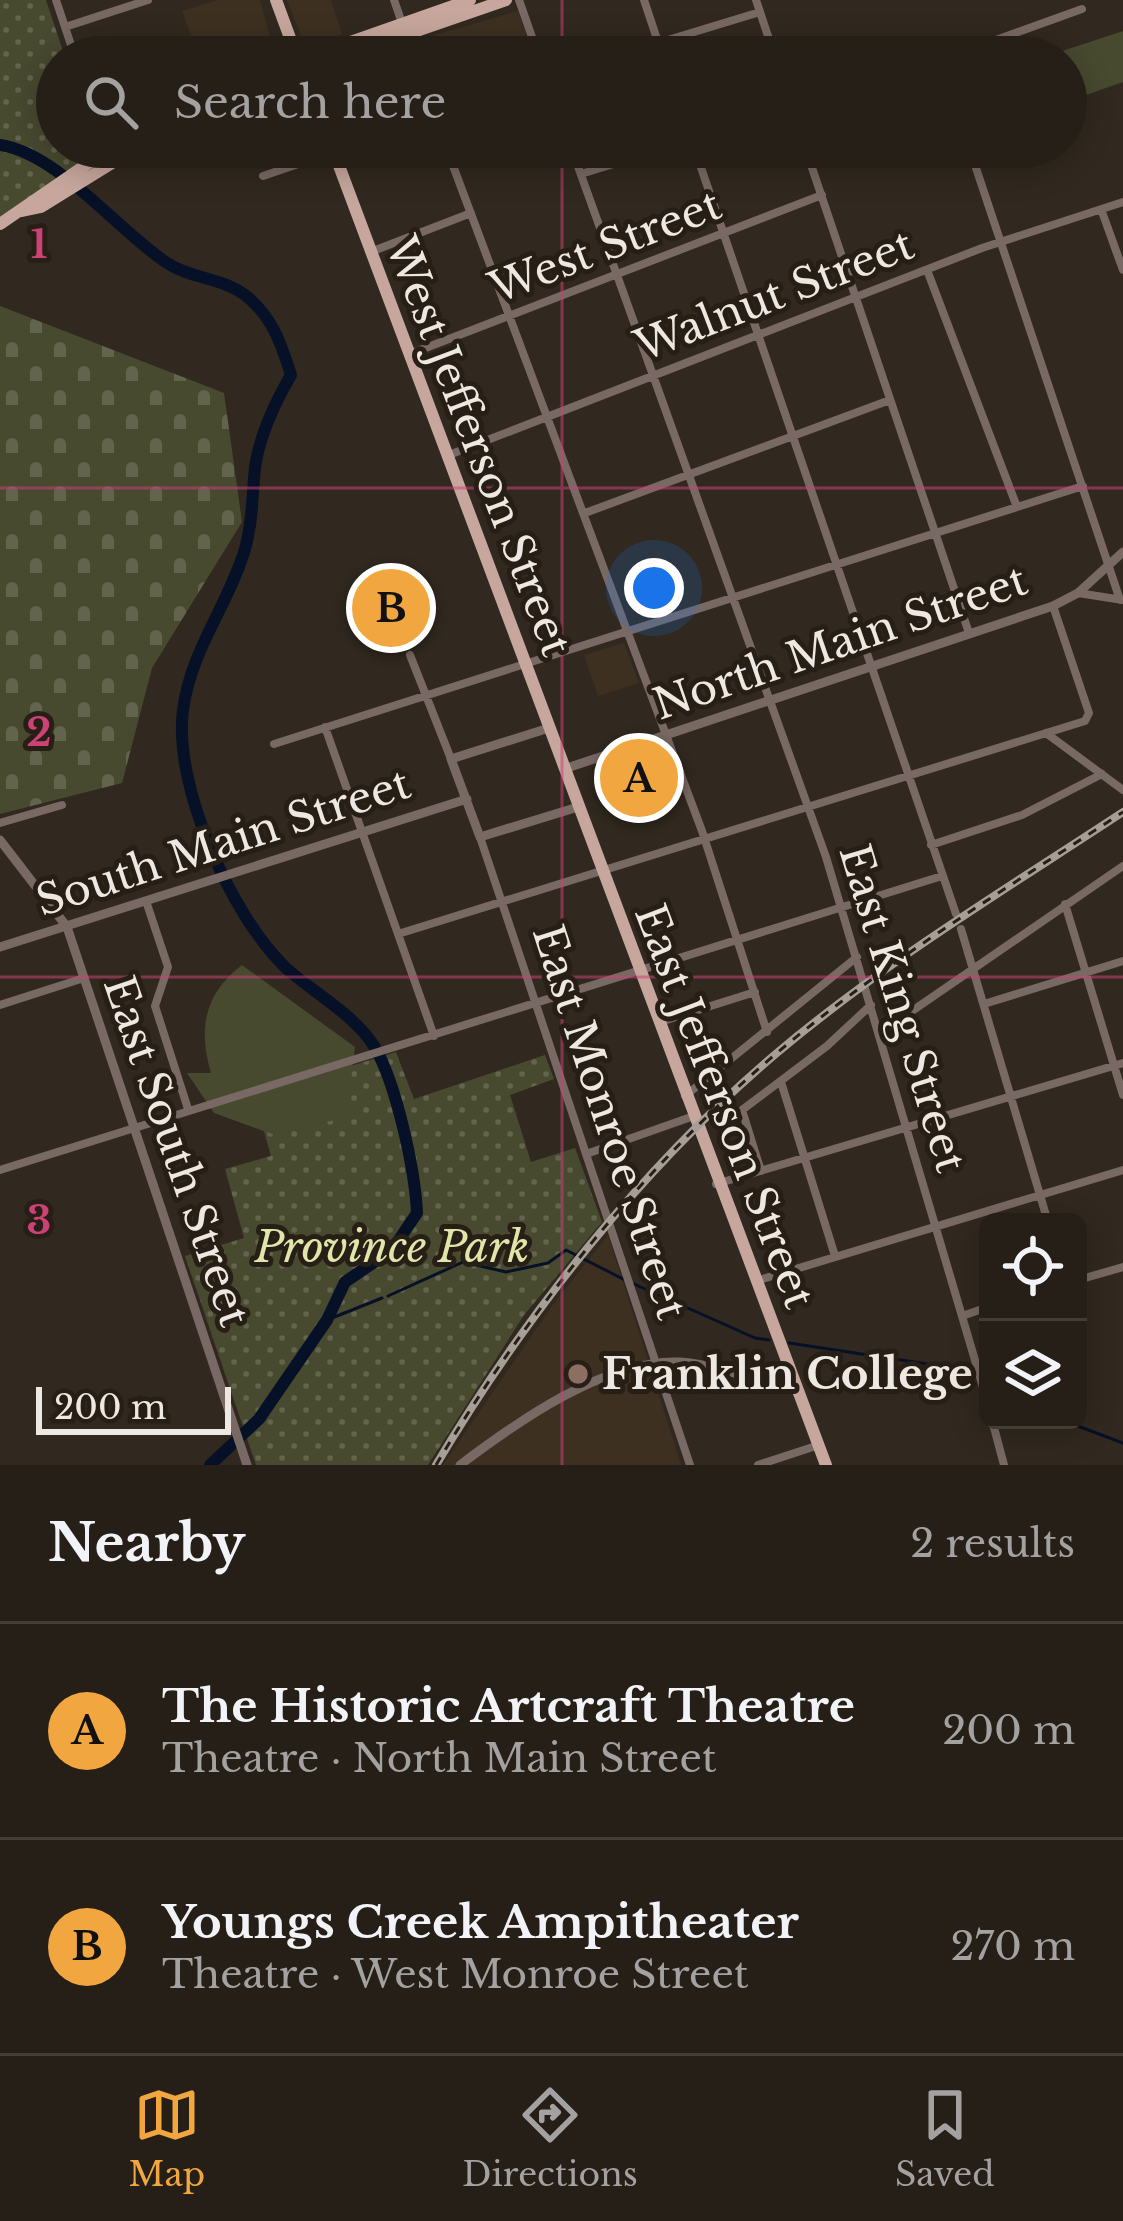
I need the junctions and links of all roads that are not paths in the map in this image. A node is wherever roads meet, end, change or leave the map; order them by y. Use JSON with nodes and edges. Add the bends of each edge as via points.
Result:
{"nodes":[{"id":1,"x":56,"y":0,"type":"edge"},
{"id":2,"x":148,"y":0,"type":"edge"},
{"id":3,"x":275,"y":0,"type":"edge"},
{"id":4,"x":394,"y":0,"type":"edge"},
{"id":5,"x":470,"y":0,"type":"edge"},
{"id":6,"x":506,"y":0,"type":"edge"},
{"id":7,"x":519,"y":0,"type":"edge"},
{"id":8,"x":644,"y":0,"type":"edge"},
{"id":9,"x":757,"y":0,"type":"edge"},
{"id":10,"x":1082,"y":9,"type":"dead end"},
{"id":11,"x":760,"y":12,"type":"junction"},
{"id":12,"x":65,"y":27,"type":"junction"},
{"id":13,"x":404,"y":29,"type":"junction"},
{"id":14,"x":68,"y":36,"type":"edge"},
{"id":15,"x":289,"y":36,"type":"edge"},
{"id":16,"x":380,"y":36,"type":"edge"},
{"id":17,"x":388,"y":36,"type":"edge"},
{"id":18,"x":406,"y":36,"type":"edge"},
{"id":19,"x":531,"y":36,"type":"edge"},
{"id":20,"x":657,"y":36,"type":"edge"},
{"id":21,"x":682,"y":36,"type":"edge"},
{"id":22,"x":768,"y":36,"type":"edge"},
{"id":23,"x":1007,"y":36,"type":"edge"},
{"id":24,"x":88,"y":168,"type":"edge"},
{"id":25,"x":285,"y":168,"type":"edge"},
{"id":26,"x":344,"y":168,"type":"edge"},
{"id":27,"x":454,"y":168,"type":"edge"},
{"id":28,"x":578,"y":168,"type":"edge"},
{"id":29,"x":600,"y":168,"type":"edge"},
{"id":30,"x":701,"y":168,"type":"edge"},
{"id":31,"x":812,"y":168,"type":"edge"},
{"id":32,"x":976,"y":168,"type":"edge"},
{"id":33,"x":580,"y":174,"type":"junction"},
{"id":34,"x":263,"y":176,"type":"dead end"},
{"id":35,"x":822,"y":195,"type":"junction"},
{"id":36,"x":1123,"y":202,"type":"edge"},
{"id":37,"x":1101,"y":208,"type":"junction"},
{"id":38,"x":472,"y":213,"type":"junction"},
{"id":39,"x":0,"y":224,"type":"edge"},
{"id":40,"x":723,"y":232,"type":"junction"},
{"id":41,"x":1000,"y":241,"type":"junction"},
{"id":42,"x":371,"y":252,"type":"junction"},
{"id":43,"x":927,"y":270,"type":"junction"},
{"id":44,"x":1123,"y":270,"type":"edge"},
{"id":45,"x":616,"y":272,"type":"junction"},
{"id":46,"x":856,"y":296,"type":"junction"},
{"id":47,"x":510,"y":314,"type":"junction"},
{"id":48,"x":758,"y":335,"type":"junction"},
{"id":49,"x":410,"y":353,"type":"junction"},
{"id":50,"x":651,"y":374,"type":"junction"},
{"id":51,"x":890,"y":400,"type":"junction"},
{"id":52,"x":548,"y":414,"type":"junction"},
{"id":53,"x":792,"y":436,"type":"junction"},
{"id":54,"x":449,"y":454,"type":"junction"},
{"id":55,"x":688,"y":475,"type":"junction"},
{"id":56,"x":1083,"y":486,"type":"junction"},
{"id":57,"x":1017,"y":507,"type":"junction"},
{"id":58,"x":585,"y":513,"type":"junction"},
{"id":59,"x":934,"y":533,"type":"junction"},
{"id":60,"x":1123,"y":552,"type":"edge"},
{"id":61,"x":1109,"y":565,"type":"junction"},
{"id":62,"x":837,"y":567,"type":"junction"},
{"id":63,"x":1078,"y":592,"type":"junction"},
{"id":64,"x":1121,"y":600,"type":"edge"},
{"id":65,"x":732,"y":601,"type":"junction"},
{"id":66,"x":1053,"y":606,"type":"junction"},
{"id":67,"x":629,"y":632,"type":"junction"},
{"id":68,"x":968,"y":633,"type":"junction"},
{"id":69,"x":410,"y":655,"type":"dead end"},
{"id":70,"x":526,"y":664,"type":"junction"},
{"id":71,"x":872,"y":669,"type":"junction"},
{"id":72,"x":426,"y":696,"type":"junction"},
{"id":73,"x":769,"y":703,"type":"junction"},
{"id":74,"x":326,"y":727,"type":"junction"},
{"id":75,"x":549,"y":728,"type":"junction"},
{"id":76,"x":1045,"y":733,"type":"junction"},
{"id":77,"x":667,"y":735,"type":"junction"},
{"id":78,"x":274,"y":744,"type":"dead end"},
{"id":79,"x":451,"y":759,"type":"junction"},
{"id":80,"x":564,"y":769,"type":"junction"},
{"id":81,"x":1102,"y":774,"type":"junction"},
{"id":82,"x":908,"y":776,"type":"junction"},
{"id":83,"x":1123,"y":790,"type":"edge"},
{"id":84,"x":467,"y":799,"type":"junction"},
{"id":85,"x":62,"y":805,"type":"dead end"},
{"id":86,"x":808,"y":806,"type":"junction"},
{"id":87,"x":578,"y":807,"type":"junction"},
{"id":88,"x":0,"y":823,"type":"edge"},
{"id":89,"x":360,"y":832,"type":"junction"},
{"id":90,"x":480,"y":838,"type":"junction"},
{"id":91,"x":705,"y":839,"type":"junction"},
{"id":92,"x":1,"y":844,"type":"edge"},
{"id":93,"x":931,"y":845,"type":"junction"},
{"id":94,"x":1123,"y":866,"type":"edge"},
{"id":95,"x":602,"y":871,"type":"junction"},
{"id":96,"x":942,"y":876,"type":"junction"},
{"id":97,"x":146,"y":901,"type":"junction"},
{"id":98,"x":501,"y":902,"type":"junction"},
{"id":99,"x":1065,"y":904,"type":"junction"},
{"id":100,"x":842,"y":908,"type":"junction"},
{"id":101,"x":956,"y":914,"type":"dead end"},
{"id":102,"x":67,"y":926,"type":"junction"},
{"id":103,"x":961,"y":929,"type":"dead end"},
{"id":104,"x":398,"y":934,"type":"junction"},
{"id":105,"x":740,"y":940,"type":"junction"},
{"id":106,"x":0,"y":947,"type":"edge"},
{"id":107,"x":857,"y":957,"type":"junction"},
{"id":108,"x":1123,"y":962,"type":"edge"},
{"id":109,"x":973,"y":968,"type":"junction"},
{"id":110,"x":640,"y":971,"type":"junction"},
{"id":111,"x":1086,"y":973,"type":"junction"},
{"id":112,"x":84,"y":978,"type":"junction"},
{"id":113,"x":755,"y":992,"type":"junction"},
{"id":114,"x":536,"y":1002,"type":"junction"},
{"id":115,"x":0,"y":1004,"type":"edge"},
{"id":116,"x":984,"y":1004,"type":"junction"},
{"id":117,"x":871,"y":1005,"type":"junction"},
{"id":118,"x":658,"y":1023,"type":"junction"},
{"id":119,"x":767,"y":1032,"type":"junction"},
{"id":120,"x":880,"y":1034,"type":"junction"},
{"id":121,"x":434,"y":1036,"type":"junction"},
{"id":122,"x":1118,"y":1064,"type":"edge"},
{"id":123,"x":781,"y":1082,"type":"junction"},
{"id":124,"x":1123,"y":1095,"type":"edge"},
{"id":125,"x":1010,"y":1096,"type":"junction"},
{"id":126,"x":684,"y":1097,"type":"junction"},
{"id":127,"x":188,"y":1109,"type":"junction"},
{"id":128,"x":692,"y":1118,"type":"junction"},
{"id":129,"x":135,"y":1127,"type":"junction"},
{"id":130,"x":908,"y":1127,"type":"junction"},
{"id":131,"x":589,"y":1153,"type":"junction"},
{"id":132,"x":805,"y":1159,"type":"junction"},
{"id":133,"x":0,"y":1170,"type":"edge"},
{"id":134,"x":1123,"y":1170,"type":"edge"},
{"id":135,"x":761,"y":1172,"type":"junction"},
{"id":136,"x":716,"y":1184,"type":"junction"},
{"id":137,"x":1040,"y":1194,"type":"junction"},
{"id":138,"x":1045,"y":1213,"type":"edge"},
{"id":139,"x":937,"y":1225,"type":"junction"},
{"id":140,"x":835,"y":1256,"type":"junction"},
{"id":141,"x":1123,"y":1267,"type":"edge"},
{"id":142,"x":1087,"y":1277,"type":"edge"},
{"id":143,"x":754,"y":1282,"type":"junction"},
{"id":144,"x":979,"y":1310,"type":"edge"},
{"id":145,"x":965,"y":1315,"type":"junction"},
{"id":146,"x":655,"y":1364,"type":"junction"},
{"id":147,"x":790,"y":1371,"type":"junction"},
{"id":148,"x":979,"y":1373,"type":"edge"},
{"id":149,"x":994,"y":1429,"type":"edge"},
{"id":150,"x":819,"y":1445,"type":"junction"},
{"id":151,"x":474,"y":1460,"type":"edge"},
{"id":152,"x":247,"y":1465,"type":"edge"},
{"id":153,"x":460,"y":1465,"type":"edge"},
{"id":154,"x":690,"y":1465,"type":"edge"},
{"id":155,"x":758,"y":1465,"type":"edge"},
{"id":156,"x":826,"y":1465,"type":"edge"},
{"id":157,"x":1004,"y":1465,"type":"edge"}],
"edges":[{"from":1,"to":12,"type":"street"},
{"from":2,"to":12,"type":"street"},
{"from":3,"to":15,"type":"main road"},
{"from":4,"to":13,"type":"street"},
{"from":5,"to":13,"type":"main road"},
{"from":6,"to":13,"type":"main road"},
{"from":7,"to":19,"type":"street"},
{"from":8,"to":20,"type":"street"},
{"from":9,"to":11,"type":"street"},
{"from":10,"to":23,"type":"street"},
{"from":11,"to":21,"type":"street"},
{"from":11,"to":22,"type":"street"},
{"from":12,"to":14,"type":"street"},
{"from":13,"to":16,"type":"main road"},
{"from":13,"to":17,"type":"main road"},
{"from":13,"to":18,"type":"street"},
{"from":24,"to":39,"type":"main road"},
{"from":25,"to":34,"type":"street"},
{"from":26,"to":42,"type":"main road","name":"West Jefferson Street"},
{"from":27,"to":38,"type":"street"},
{"from":28,"to":33,"type":"street","name":"East King Street"},
{"from":29,"to":33,"type":"street"},
{"from":30,"to":40,"type":"street"},
{"from":31,"to":35,"type":"street"},
{"from":32,"to":41,"type":"street"},
{"from":33,"to":45,"type":"street","name":"East King Street"},
{"from":35,"to":40,"type":"street","name":"West Street"},
{"from":35,"to":46,"type":"street"},
{"from":36,"to":37,"type":"street","name":"Walnut Street"},
{"from":37,"to":41,"type":"street","name":"Walnut Street"},
{"from":37,"to":44,"type":"street"},
{"from":38,"to":42,"type":"street"},
{"from":38,"to":47,"type":"street"},
{"from":40,"to":45,"type":"street","name":"West Street"},
{"from":40,"to":48,"type":"street"},
{"from":41,"to":43,"type":"street","name":"Walnut Street"},
{"from":41,"to":56,"type":"street"},
{"from":42,"to":49,"type":"main road","name":"West Jefferson Street"},
{"from":43,"to":46,"type":"street","name":"Walnut Street"},
{"from":43,"to":57,"type":"street"},
{"from":45,"to":47,"type":"street","name":"West Street"},
{"from":45,"to":50,"type":"street","name":"East King Street"},
{"from":46,"to":48,"type":"street","name":"Walnut Street"},
{"from":46,"to":51,"type":"street"},
{"from":47,"to":49,"type":"street","name":"West Street"},
{"from":47,"to":52,"type":"street"},
{"from":48,"to":50,"type":"street","name":"Walnut Street"},
{"from":48,"to":53,"type":"street"},
{"from":49,"to":54,"type":"main road","name":"West Jefferson Street"},
{"from":50,"to":52,"type":"street","name":"Walnut Street"},
{"from":50,"to":55,"type":"street","name":"East King Street"},
{"from":51,"to":53,"type":"street"},
{"from":51,"to":59,"type":"street"},
{"from":52,"to":54,"type":"street","name":"Walnut Street"},
{"from":52,"to":58,"type":"street"},
{"from":53,"to":55,"type":"street"},
{"from":53,"to":62,"type":"street"},
{"from":54,"to":70,"type":"main road","name":"West Jefferson Street"},
{"from":55,"to":58,"type":"street"},
{"from":55,"to":65,"type":"street","name":"East King Street"},
{"from":56,"to":57,"type":"street"},
{"from":56,"to":61,"type":"street"},
{"from":57,"to":59,"type":"street"},
{"from":58,"to":67,"type":"street"},
{"from":59,"to":62,"type":"street"},
{"from":59,"to":68,"type":"street"},
{"from":60,"to":61,"type":"street","name":"North Main Street"},
{"from":61,"to":63,"type":"street","name":"North Main Street"},
{"from":61,"to":64,"type":"street"},
{"from":62,"to":65,"type":"street"},
{"from":62,"to":71,"type":"street"},
{"from":63,"to":64,"type":"street"},
{"from":63,"to":66,"type":"street","name":"North Main Street"},
{"from":65,"to":67,"type":"street"},
{"from":65,"to":73,"type":"street","name":"East King Street"},
{"from":66,"to":68,"type":"street","name":"North Main Street"},
{"from":66,"to":76,"type":"street","via":[[1089,716]]},
{"from":67,"to":70,"type":"street"},
{"from":67,"to":77,"type":"street"},
{"from":68,"to":71,"type":"street","name":"North Main Street"},
{"from":69,"to":72,"type":"street"},
{"from":70,"to":72,"type":"street"},
{"from":70,"to":75,"type":"main road","name":"West Jefferson Street"},
{"from":71,"to":73,"type":"street","name":"North Main Street"},
{"from":71,"to":82,"type":"street"},
{"from":72,"to":74,"type":"street"},
{"from":72,"to":79,"type":"street"},
{"from":73,"to":77,"type":"street","name":"North Main Street"},
{"from":73,"to":86,"type":"street","name":"East King Street"},
{"from":74,"to":78,"type":"street"},
{"from":74,"to":89,"type":"street"},
{"from":75,"to":79,"type":"street"},
{"from":75,"to":80,"type":"main road","name":"West Jefferson Street"},
{"from":76,"to":81,"type":"street"},
{"from":76,"to":82,"type":"street"},
{"from":77,"to":80,"type":"street","name":"North Main Street"},
{"from":77,"to":91,"type":"street"},
{"from":79,"to":84,"type":"street","name":"East Monroe Street"},
{"from":80,"to":87,"type":"main road","name":"East Jefferson Street"},
{"from":81,"to":83,"type":"street"},
{"from":81,"to":93,"type":"street","via":[[1022,815]]},
{"from":82,"to":86,"type":"street"},
{"from":82,"to":93,"type":"street"},
{"from":84,"to":89,"type":"street","name":"South Main Street"},
{"from":84,"to":90,"type":"street","name":"East Monroe Street"},
{"from":85,"to":88,"type":"street"},
{"from":86,"to":91,"type":"street"},
{"from":86,"to":100,"type":"street","name":"East King Street"},
{"from":87,"to":90,"type":"street"},
{"from":87,"to":95,"type":"main road","name":"East Jefferson Street"},
{"from":89,"to":97,"type":"street","name":"South Main Street"},
{"from":89,"to":104,"type":"street"},
{"from":90,"to":98,"type":"street","name":"East Monroe Street"},
{"from":91,"to":95,"type":"street"},
{"from":91,"to":105,"type":"street"},
{"from":92,"to":102,"type":"street","name":"East South Street"},
{"from":93,"to":96,"type":"street"},
{"from":94,"to":99,"type":"street"},
{"from":95,"to":98,"type":"street"},
{"from":95,"to":110,"type":"main road","name":"East Jefferson Street"},
{"from":96,"to":100,"type":"street"},
{"from":96,"to":101,"type":"street"},
{"from":97,"to":102,"type":"street","name":"South Main Street"},
{"from":97,"to":127,"type":"street","via":[[168,967],[155,1006]]},
{"from":98,"to":104,"type":"street"},
{"from":98,"to":114,"type":"street","name":"East Monroe Street"},
{"from":99,"to":109,"type":"street"},
{"from":99,"to":111,"type":"street"},
{"from":100,"to":105,"type":"street"},
{"from":100,"to":107,"type":"street","name":"East King Street"},
{"from":102,"to":106,"type":"street","name":"South Main Street"},
{"from":102,"to":112,"type":"street","name":"East South Street"},
{"from":103,"to":109,"type":"street"},
{"from":104,"to":121,"type":"street"},
{"from":105,"to":110,"type":"street"},
{"from":105,"to":113,"type":"street"},
{"from":107,"to":117,"type":"street","name":"East King Street"},
{"from":107,"to":119,"type":"street"},
{"from":108,"to":111,"type":"street"},
{"from":109,"to":116,"type":"street"},
{"from":109,"to":120,"type":"street"},
{"from":110,"to":114,"type":"street"},
{"from":110,"to":118,"type":"main road","name":"East Jefferson Street"},
{"from":111,"to":116,"type":"street"},
{"from":111,"to":122,"type":"street"},
{"from":112,"to":115,"type":"street"},
{"from":112,"to":129,"type":"street","name":"East South Street"},
{"from":113,"to":118,"type":"street"},
{"from":113,"to":119,"type":"street"},
{"from":114,"to":121,"type":"street"},
{"from":114,"to":131,"type":"street","name":"East Monroe Street"},
{"from":116,"to":125,"type":"street"},
{"from":117,"to":120,"type":"street","name":"East King Street"},
{"from":117,"to":123,"type":"street"},
{"from":118,"to":126,"type":"main road","name":"East Jefferson Street"},
{"from":119,"to":126,"type":"street"},
{"from":120,"to":130,"type":"street","name":"East King Street"},
{"from":121,"to":127,"type":"street"},
{"from":122,"to":124,"type":"street"},
{"from":122,"to":125,"type":"street"},
{"from":123,"to":132,"type":"street"},
{"from":123,"to":135,"type":"street","via":[[742,1110]]},
{"from":125,"to":130,"type":"street"},
{"from":125,"to":137,"type":"street"},
{"from":126,"to":128,"type":"main road","name":"East Jefferson Street"},
{"from":127,"to":129,"type":"street"},
{"from":128,"to":131,"type":"street"},
{"from":128,"to":136,"type":"main road","name":"East Jefferson Street"},
{"from":129,"to":133,"type":"street"},
{"from":129,"to":152,"type":"street","name":"East South Street"},
{"from":130,"to":132,"type":"street"},
{"from":130,"to":139,"type":"street","name":"East King Street"},
{"from":131,"to":146,"type":"street","name":"East Monroe Street"},
{"from":132,"to":135,"type":"street"},
{"from":132,"to":140,"type":"street"},
{"from":134,"to":137,"type":"street"},
{"from":135,"to":136,"type":"street"},
{"from":136,"to":143,"type":"main road","name":"East Jefferson Street"},
{"from":137,"to":138,"type":"street"},
{"from":137,"to":139,"type":"street"},
{"from":139,"to":140,"type":"street"},
{"from":139,"to":145,"type":"street","name":"East King Street"},
{"from":140,"to":143,"type":"street"},
{"from":141,"to":142,"type":"street"},
{"from":143,"to":147,"type":"main road","name":"East Jefferson Street"},
{"from":144,"to":145,"type":"street"},
{"from":145,"to":148,"type":"street","name":"East King Street"},
{"from":146,"to":147,"type":"street","via":[[753,1380]]},
{"from":146,"to":151,"type":"street","via":[[562,1396]]},
{"from":146,"to":154,"type":"street","name":"East Monroe Street"},
{"from":147,"to":150,"type":"main road","name":"East Jefferson Street"},
{"from":149,"to":157,"type":"street"},
{"from":150,"to":155,"type":"street"},
{"from":150,"to":156,"type":"main road","name":"East Jefferson Street"},
{"from":151,"to":153,"type":"street"}]}
